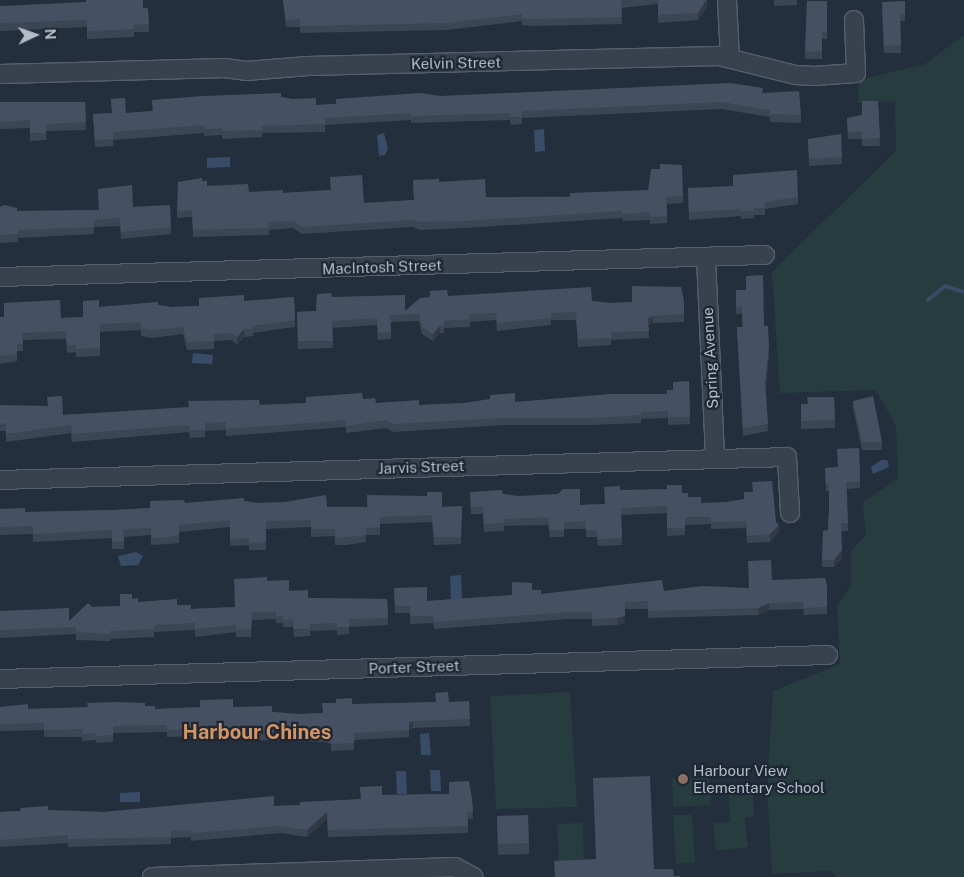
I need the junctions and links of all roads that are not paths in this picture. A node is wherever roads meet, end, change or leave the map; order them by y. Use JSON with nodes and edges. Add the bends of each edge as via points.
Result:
{"nodes":[{"id":1,"x":727,"y":0,"type":"edge"},
{"id":2,"x":854,"y":20,"type":"dead end"},
{"id":3,"x":730,"y":59,"type":"junction"},
{"id":4,"x":0,"y":74,"type":"edge"},
{"id":5,"x":765,"y":255,"type":"dead end"},
{"id":6,"x":706,"y":258,"type":"junction"},
{"id":7,"x":0,"y":277,"type":"edge"},
{"id":8,"x":715,"y":459,"type":"junction"},
{"id":9,"x":0,"y":480,"type":"edge"},
{"id":10,"x":790,"y":513,"type":"dead end"},
{"id":11,"x":828,"y":655,"type":"dead end"},
{"id":12,"x":0,"y":680,"type":"edge"},
{"id":13,"x":152,"y":877,"type":"edge"},
{"id":14,"x":474,"y":877,"type":"edge"}],
"edges":[{"from":1,"to":3,"type":"street"},
{"from":2,"to":3,"type":"street","name":"Kelvin Street","via":[[856,73],[805,76]]},
{"from":3,"to":4,"type":"street","name":"Kelvin Street","via":[[709,56],[308,66],[246,71],[225,68]]},
{"from":5,"to":6,"type":"street","name":"MacIntosh Street"},
{"from":6,"to":7,"type":"street","name":"MacIntosh Street"},
{"from":6,"to":8,"type":"street","name":"Spring Avenue"},
{"from":8,"to":9,"type":"street","name":"Jarvis Street"},
{"from":8,"to":10,"type":"street","name":"Jarvis Street","via":[[787,457]]},
{"from":11,"to":12,"type":"street","name":"Porter Street"},
{"from":13,"to":14,"type":"street","via":[[455,867]]}]}
